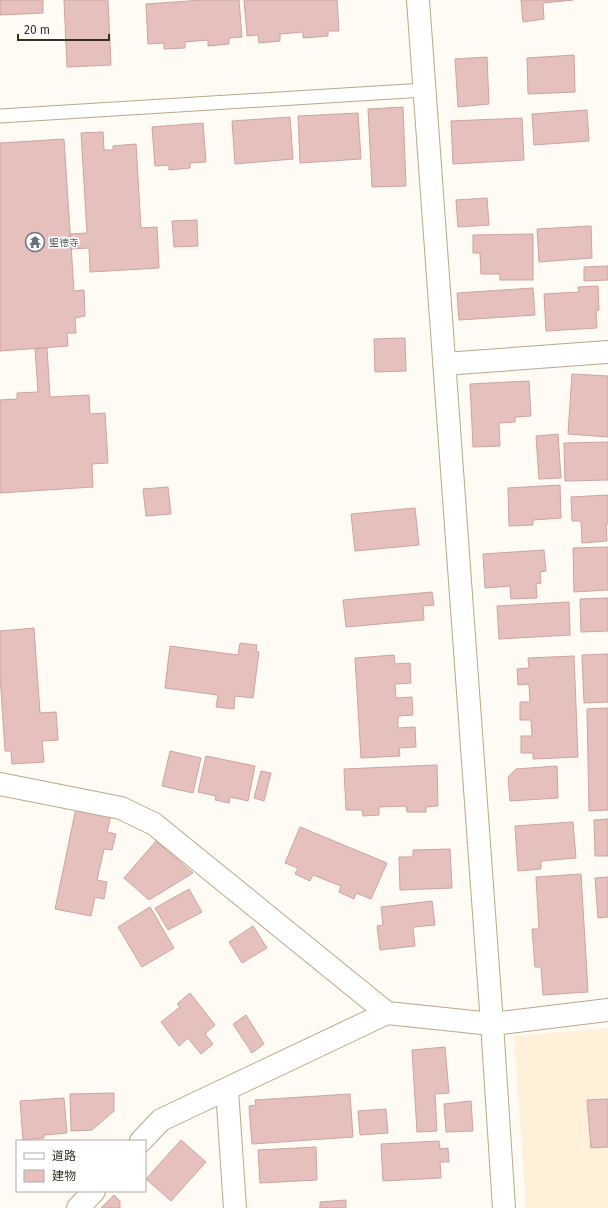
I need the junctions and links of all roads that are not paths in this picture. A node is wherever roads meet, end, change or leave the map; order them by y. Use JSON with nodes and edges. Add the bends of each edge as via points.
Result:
{"nodes":[{"id":1,"x":418,"y":0,"type":"edge"},
{"id":2,"x":425,"y":90,"type":"junction"},
{"id":3,"x":0,"y":116,"type":"edge"},
{"id":4,"x":608,"y":352,"type":"edge"},
{"id":5,"x":444,"y":364,"type":"junction"},
{"id":6,"x":0,"y":784,"type":"edge"},
{"id":7,"x":608,"y":1010,"type":"edge"},
{"id":8,"x":387,"y":1013,"type":"junction"},
{"id":9,"x":492,"y":1024,"type":"junction"},
{"id":10,"x":227,"y":1090,"type":"junction"},
{"id":11,"x":142,"y":1140,"type":"edge"},
{"id":12,"x":93,"y":1192,"type":"edge"},
{"id":13,"x":78,"y":1208,"type":"edge"},
{"id":14,"x":235,"y":1208,"type":"edge"},
{"id":15,"x":504,"y":1208,"type":"edge"}],
"edges":[{"from":1,"to":2,"type":"street"},
{"from":2,"to":3,"type":"lane"},
{"from":2,"to":5,"type":"street"},
{"from":4,"to":5,"type":"street"},
{"from":5,"to":9,"type":"street"},
{"from":6,"to":8,"type":"street","via":[[121,808],[154,824]]},
{"from":7,"to":9,"type":"street"},
{"from":8,"to":9,"type":"street"},
{"from":8,"to":10,"type":"street"},
{"from":9,"to":15,"type":"street"},
{"from":10,"to":11,"type":"street","via":[[161,1120]]},
{"from":10,"to":14,"type":"street"},
{"from":12,"to":13,"type":"street"}]}
